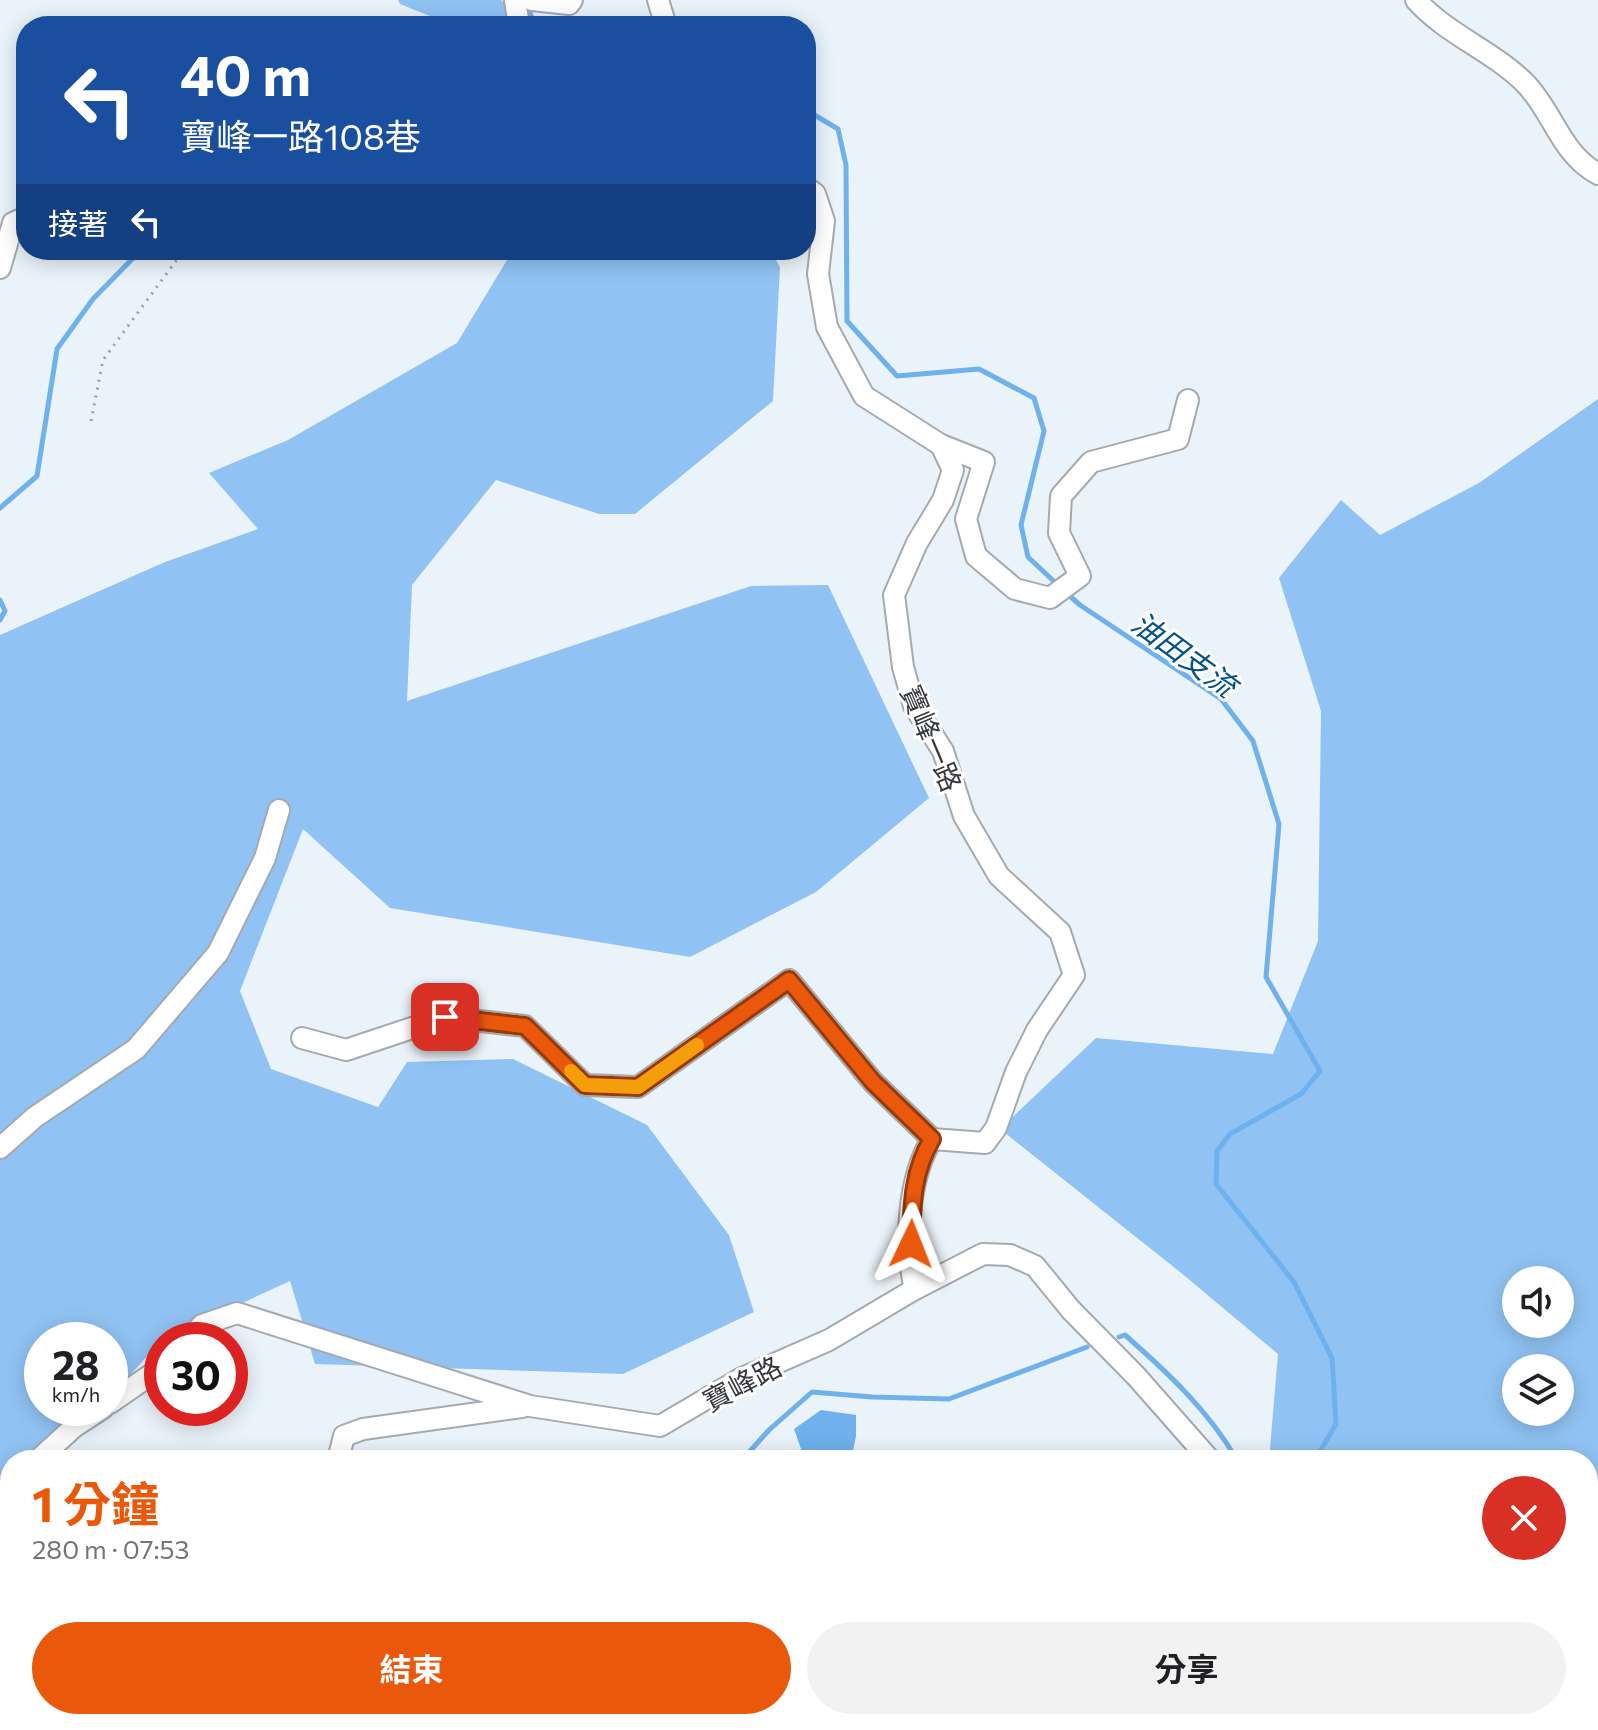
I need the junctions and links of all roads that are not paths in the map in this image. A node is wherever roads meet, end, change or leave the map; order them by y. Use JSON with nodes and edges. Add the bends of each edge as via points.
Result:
{"nodes":[{"id":1,"x":532,"y":0,"type":"edge"},
{"id":2,"x":1416,"y":0,"type":"edge"},
{"id":3,"x":564,"y":2,"type":"edge"},
{"id":4,"x":1598,"y":174,"type":"edge"},
{"id":5,"x":816,"y":197,"type":"edge"},
{"id":6,"x":16,"y":222,"type":"edge"},
{"id":7,"x":0,"y":268,"type":"edge"},
{"id":8,"x":1188,"y":400,"type":"dead end"},
{"id":9,"x":941,"y":445,"type":"junction"},
{"id":10,"x":279,"y":810,"type":"dead end"},
{"id":11,"x":302,"y":1038,"type":"dead end"},
{"id":12,"x":932,"y":1139,"type":"junction"},
{"id":13,"x":0,"y":1148,"type":"edge"},
{"id":14,"x":915,"y":1289,"type":"junction"},
{"id":15,"x":211,"y":1322,"type":"edge"},
{"id":16,"x":530,"y":1406,"type":"junction"},
{"id":17,"x":76,"y":1426,"type":"edge"},
{"id":18,"x":49,"y":1450,"type":"edge"},
{"id":19,"x":340,"y":1450,"type":"edge"},
{"id":20,"x":1201,"y":1450,"type":"edge"}],
"edges":[{"from":1,"to":3,"type":"street"},
{"from":2,"to":4,"type":"street","via":[[1523,82],[1565,146]]},
{"from":5,"to":9,"type":"street","via":[[824,221],[818,274],[827,327],[864,396]]},
{"from":6,"to":7,"type":"street"},
{"from":8,"to":9,"type":"street","via":[[1178,439],[1091,462],[1061,496],[1059,533],[1080,576],[1050,598],[1015,589],[976,556],[966,519],[984,462]]},
{"from":9,"to":12,"type":"street","name":"寶峰一路","via":[[953,470],[894,595],[903,667],[914,706],[943,751],[964,816],[999,876],[1060,932],[1074,975],[1037,1030],[985,1143]]},
{"from":10,"to":13,"type":"street","via":[[265,858],[218,953],[136,1049],[35,1117]]},
{"from":11,"to":12,"type":"street","via":[[346,1050],[445,1017],[525,1026],[585,1085],[638,1087],[789,980],[873,1082]]},
{"from":12,"to":14,"type":"street","via":[[921,1158],[912,1197],[910,1267]]},
{"from":14,"to":16,"type":"street","name":"寶峰路","via":[[829,1340],[740,1379],[660,1426]]},
{"from":14,"to":20,"type":"street","name":"寶峰路","via":[[983,1254],[1010,1255],[1035,1266]]},
{"from":15,"to":16,"type":"street","name":"寶峰路","via":[[237,1313]]},
{"from":16,"to":19,"type":"street","via":[[363,1429],[344,1436]]},
{"from":17,"to":18,"type":"street"}]}
